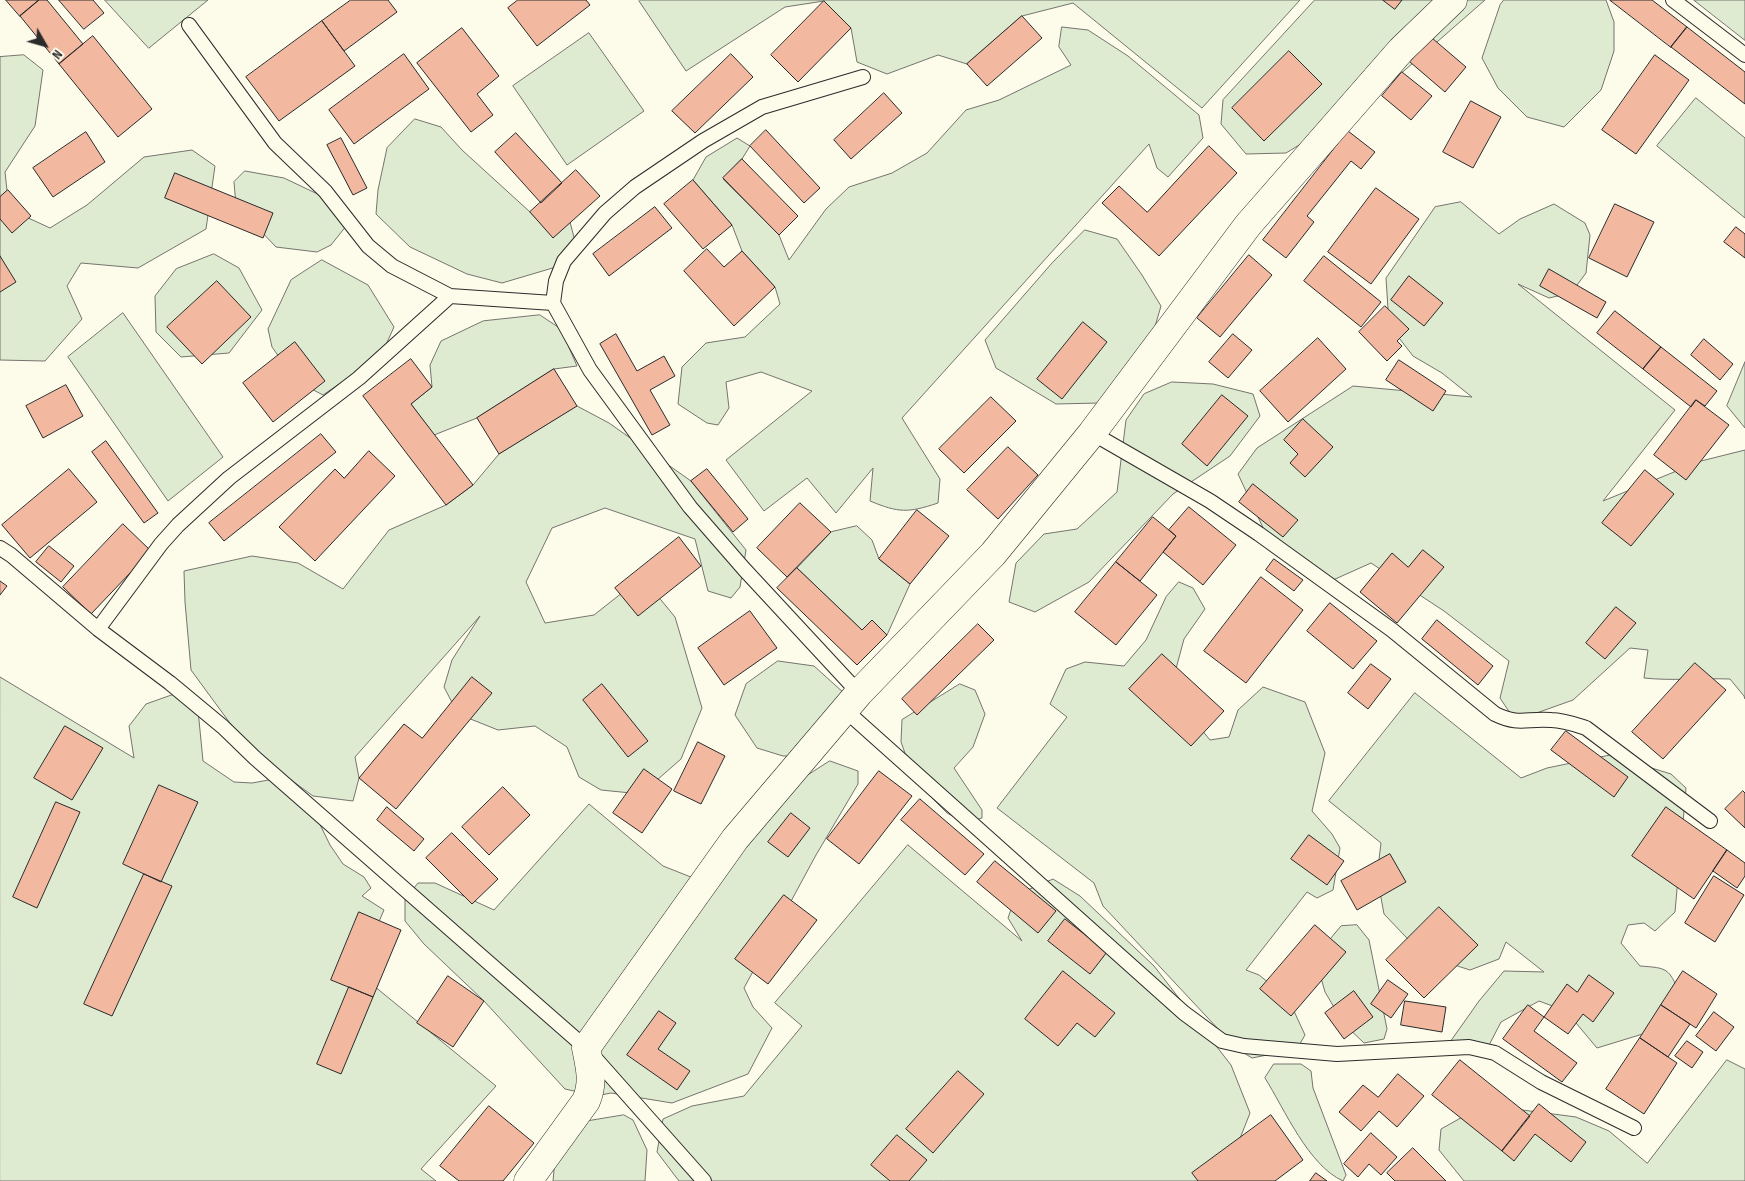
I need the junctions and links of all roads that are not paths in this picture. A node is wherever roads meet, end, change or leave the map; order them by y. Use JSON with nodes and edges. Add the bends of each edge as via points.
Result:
{"nodes":[{"id":1,"x":1453,"y":0,"type":"edge"},
{"id":2,"x":1673,"y":0,"type":"edge"},
{"id":3,"x":189,"y":25,"type":"dead end"},
{"id":4,"x":1745,"y":54,"type":"edge"},
{"id":5,"x":863,"y":77,"type":"dead end"},
{"id":6,"x":450,"y":296,"type":"junction"},
{"id":7,"x":553,"y":303,"type":"junction"},
{"id":8,"x":1092,"y":433,"type":"junction"},
{"id":9,"x":0,"y":548,"type":"edge"},
{"id":10,"x":98,"y":629,"type":"junction"},
{"id":11,"x":852,"y":702,"type":"junction"},
{"id":12,"x":1710,"y":821,"type":"dead end"},
{"id":13,"x":586,"y":1048,"type":"junction"},
{"id":14,"x":1634,"y":1128,"type":"dead end"},
{"id":15,"x":528,"y":1181,"type":"edge"},
{"id":16,"x":704,"y":1181,"type":"edge"}],
"edges":[{"from":1,"to":8,"type":"street","via":[[1401,50],[1248,225]]},
{"from":2,"to":4,"type":"lane"},
{"from":3,"to":6,"type":"lane","via":[[275,143],[325,191],[368,246],[392,266]]},
{"from":5,"to":7,"type":"lane","via":[[762,107],[703,141],[635,187],[605,214],[564,261],[556,281]]},
{"from":6,"to":7,"type":"lane"},
{"from":6,"to":10,"type":"lane","via":[[359,378],[229,478],[178,525]]},
{"from":7,"to":11,"type":"lane","via":[[590,370],[690,507]]},
{"from":8,"to":11,"type":"street","via":[[993,554]]},
{"from":8,"to":12,"type":"lane","via":[[1210,501],[1259,534],[1392,630],[1495,714],[1518,722],[1550,719],[1586,728]]},
{"from":9,"to":10,"type":"lane"},
{"from":10,"to":13,"type":"lane","via":[[223,727]]},
{"from":11,"to":13,"type":"street","via":[[735,839]]},
{"from":11,"to":14,"type":"lane","via":[[1184,1013],[1222,1041],[1337,1054],[1469,1047],[1495,1054],[1541,1082]]},
{"from":13,"to":15,"type":"street","via":[[592,1080],[586,1101]]},
{"from":13,"to":16,"type":"lane"}]}
